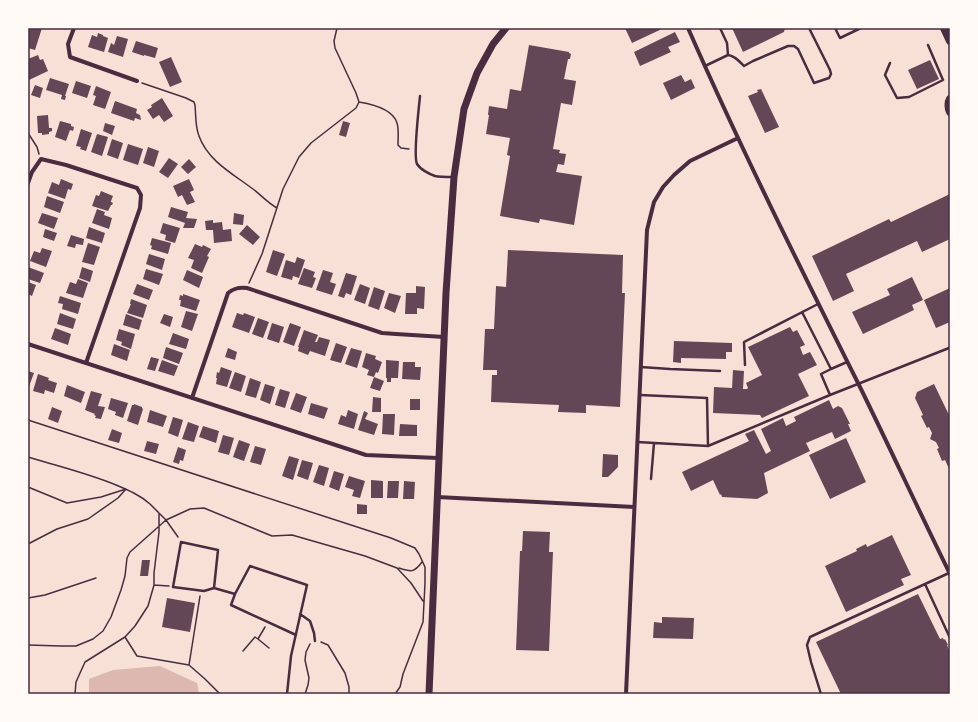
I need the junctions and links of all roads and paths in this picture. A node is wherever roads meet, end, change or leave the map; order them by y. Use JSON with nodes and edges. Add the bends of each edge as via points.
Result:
{"nodes":[{"id":1,"x":74,"y":28,"type":"edge"},
{"id":2,"x":337,"y":28,"type":"edge"},
{"id":3,"x":506,"y":28,"type":"edge"},
{"id":4,"x":688,"y":28,"type":"edge"},
{"id":5,"x":720,"y":28,"type":"edge"},
{"id":6,"x":810,"y":28,"type":"edge"},
{"id":7,"x":835,"y":28,"type":"edge"},
{"id":8,"x":861,"y":28,"type":"edge"},
{"id":9,"x":944,"y":28,"type":"edge"},
{"id":10,"x":950,"y":41,"type":"edge"},
{"id":11,"x":928,"y":45,"type":"dead end"},
{"id":12,"x":728,"y":55,"type":"junction"},
{"id":13,"x":890,"y":63,"type":"dead end"},
{"id":14,"x":705,"y":66,"type":"junction"},
{"id":15,"x":138,"y":81,"type":"joint"},
{"id":16,"x":420,"y":96,"type":"dead end"},
{"id":17,"x":950,"y":99,"type":"edge"},
{"id":18,"x":359,"y":102,"type":"junction"},
{"id":19,"x":950,"y":112,"type":"edge"},
{"id":20,"x":28,"y":133,"type":"edge"},
{"id":21,"x":738,"y":138,"type":"junction"},
{"id":22,"x":416,"y":150,"type":"junction"},
{"id":23,"x":41,"y":159,"type":"junction"},
{"id":24,"x":454,"y":177,"type":"junction"},
{"id":25,"x":28,"y":183,"type":"edge"},
{"id":26,"x":277,"y":208,"type":"junction"},
{"id":27,"x":247,"y":288,"type":"junction"},
{"id":28,"x":818,"y":304,"type":"junction"},
{"id":29,"x":802,"y":312,"type":"junction"},
{"id":30,"x":444,"y":337,"type":"junction"},
{"id":31,"x":28,"y":344,"type":"edge"},
{"id":32,"x":950,"y":348,"type":"edge"},
{"id":33,"x":847,"y":362,"type":"junction"},
{"id":34,"x":86,"y":364,"type":"junction"},
{"id":35,"x":745,"y":365,"type":"dead end"},
{"id":36,"x":640,"y":367,"type":"junction"},
{"id":37,"x":831,"y":369,"type":"junction"},
{"id":38,"x":720,"y":370,"type":"dead end"},
{"id":39,"x":858,"y":384,"type":"junction"},
{"id":40,"x":639,"y":395,"type":"junction"},
{"id":41,"x":830,"y":395,"type":"junction"},
{"id":42,"x":192,"y":398,"type":"junction"},
{"id":43,"x":28,"y":420,"type":"edge"},
{"id":44,"x":637,"y":442,"type":"junction"},
{"id":45,"x":654,"y":443,"type":"junction"},
{"id":46,"x":708,"y":446,"type":"junction"},
{"id":47,"x":28,"y":457,"type":"edge"},
{"id":48,"x":438,"y":458,"type":"junction"},
{"id":49,"x":652,"y":478,"type":"dead end"},
{"id":50,"x":28,"y":487,"type":"edge"},
{"id":51,"x":126,"y":489,"type":"junction"},
{"id":52,"x":437,"y":497,"type":"junction"},
{"id":53,"x":634,"y":507,"type":"junction"},
{"id":54,"x":159,"y":513,"type":"junction"},
{"id":55,"x":181,"y":542,"type":"junction"},
{"id":56,"x":28,"y":544,"type":"edge"},
{"id":57,"x":422,"y":561,"type":"junction"},
{"id":58,"x":397,"y":568,"type":"dead end"},
{"id":59,"x":950,"y":573,"type":"edge"},
{"id":60,"x":96,"y":578,"type":"dead end"},
{"id":61,"x":925,"y":584,"type":"junction"},
{"id":62,"x":154,"y":585,"type":"junction"},
{"id":63,"x":174,"y":587,"type":"junction"},
{"id":64,"x":214,"y":588,"type":"junction"},
{"id":65,"x":201,"y":591,"type":"junction"},
{"id":66,"x":235,"y":594,"type":"junction"},
{"id":67,"x":28,"y":598,"type":"edge"},
{"id":68,"x":300,"y":614,"type":"junction"},
{"id":69,"x":268,"y":622,"type":"junction"},
{"id":70,"x":296,"y":634,"type":"junction"},
{"id":71,"x":125,"y":637,"type":"junction"},
{"id":72,"x":950,"y":638,"type":"edge"},
{"id":73,"x":258,"y":639,"type":"junction"},
{"id":74,"x":315,"y":641,"type":"junction"},
{"id":75,"x":269,"y":648,"type":"dead end"},
{"id":76,"x":243,"y":651,"type":"dead end"},
{"id":77,"x":189,"y":666,"type":"junction"},
{"id":78,"x":75,"y":694,"type":"edge"},
{"id":79,"x":220,"y":694,"type":"edge"},
{"id":80,"x":287,"y":694,"type":"edge"},
{"id":81,"x":305,"y":694,"type":"edge"},
{"id":82,"x":349,"y":694,"type":"edge"},
{"id":83,"x":395,"y":694,"type":"edge"},
{"id":84,"x":429,"y":694,"type":"edge"},
{"id":85,"x":626,"y":694,"type":"edge"},
{"id":86,"x":821,"y":694,"type":"edge"}],
"edges":[{"from":1,"to":15,"type":"street","via":[[68,44],[70,57]]},
{"from":2,"to":18,"type":"path","via":[[335,48]]},
{"from":3,"to":24,"type":"main road","via":[[493,44],[477,73],[464,109]]},
{"from":4,"to":14,"type":"street"},
{"from":5,"to":12,"type":"lane","via":[[727,43]]},
{"from":6,"to":12,"type":"lane","via":[[831,74],[829,78],[814,83],[798,49],[794,46],[788,46],[744,66],[732,55]]},
{"from":7,"to":8,"type":"lane","via":[[840,38]]},
{"from":9,"to":10,"type":"highway"},
{"from":11,"to":13,"type":"lane","via":[[943,80],[909,97],[897,98],[886,75]]},
{"from":12,"to":14,"type":"lane"},
{"from":14,"to":21,"type":"street"},
{"from":15,"to":26,"type":"path","via":[[194,102],[199,137],[207,151],[229,172]]},
{"from":16,"to":22,"type":"lane"},
{"from":17,"to":19,"type":"highway"},
{"from":18,"to":22,"type":"path","via":[[378,106],[391,114],[397,123],[398,145],[401,148]]},
{"from":18,"to":26,"type":"path","via":[[356,108],[311,143],[299,157],[283,189]]},
{"from":20,"to":23,"type":"path"},
{"from":21,"to":28,"type":"street"},
{"from":21,"to":36,"type":"street","via":[[690,161],[663,187],[654,202],[647,230]]},
{"from":22,"to":24,"type":"lane","via":[[417,164],[423,170],[435,176]]},
{"from":23,"to":25,"type":"street"},
{"from":23,"to":34,"type":"street","via":[[137,188],[141,195],[140,208]]},
{"from":24,"to":30,"type":"main road"},
{"from":26,"to":27,"type":"path","via":[[262,254]]},
{"from":27,"to":30,"type":"street","via":[[382,332]]},
{"from":27,"to":42,"type":"street","via":[[234,288],[228,293]]},
{"from":28,"to":29,"type":"lane"},
{"from":28,"to":33,"type":"street"},
{"from":29,"to":35,"type":"lane","via":[[744,342]]},
{"from":29,"to":37,"type":"lane"},
{"from":30,"to":48,"type":"main road"},
{"from":31,"to":34,"type":"street"},
{"from":32,"to":39,"type":"lane"},
{"from":33,"to":37,"type":"lane"},
{"from":33,"to":39,"type":"street"},
{"from":34,"to":42,"type":"street"},
{"from":36,"to":38,"type":"lane"},
{"from":36,"to":40,"type":"street"},
{"from":37,"to":41,"type":"lane","via":[[821,374]]},
{"from":39,"to":41,"type":"lane"},
{"from":39,"to":59,"type":"street"},
{"from":40,"to":44,"type":"street"},
{"from":40,"to":46,"type":"lane","via":[[707,398]]},
{"from":41,"to":46,"type":"lane"},
{"from":42,"to":48,"type":"street","via":[[366,455]]},
{"from":43,"to":57,"type":"path","via":[[391,538],[414,548]]},
{"from":44,"to":45,"type":"lane"},
{"from":44,"to":53,"type":"street"},
{"from":45,"to":46,"type":"lane"},
{"from":45,"to":49,"type":"lane"},
{"from":47,"to":51,"type":"path","via":[[87,474]]},
{"from":48,"to":52,"type":"main road"},
{"from":50,"to":51,"type":"path","via":[[67,503]]},
{"from":51,"to":54,"type":"path","via":[[151,504]]},
{"from":51,"to":56,"type":"path","via":[[118,498],[88,519],[57,529]]},
{"from":52,"to":53,"type":"street"},
{"from":52,"to":84,"type":"main road"},
{"from":53,"to":85,"type":"street"},
{"from":54,"to":55,"type":"path"},
{"from":54,"to":62,"type":"path"},
{"from":55,"to":63,"type":"lane"},
{"from":55,"to":64,"type":"lane","via":[[218,550]]},
{"from":57,"to":58,"type":"path","via":[[417,569],[410,572]]},
{"from":57,"to":83,"type":"path","via":[[425,567],[423,622],[400,687]]},
{"from":59,"to":61,"type":"lane"},
{"from":60,"to":67,"type":"path"},
{"from":61,"to":72,"type":"lane"},
{"from":61,"to":86,"type":"lane","via":[[810,637],[807,645]]},
{"from":62,"to":63,"type":"path"},
{"from":62,"to":71,"type":"path","via":[[148,606]]},
{"from":63,"to":65,"type":"lane"},
{"from":64,"to":65,"type":"lane"},
{"from":64,"to":66,"type":"lane"},
{"from":65,"to":77,"type":"path"},
{"from":66,"to":68,"type":"lane","via":[[250,566],[307,585]]},
{"from":66,"to":69,"type":"lane","via":[[231,605]]},
{"from":68,"to":70,"type":"lane"},
{"from":68,"to":74,"type":"lane","via":[[310,621]]},
{"from":69,"to":70,"type":"lane"},
{"from":69,"to":73,"type":"path"},
{"from":70,"to":80,"type":"lane"},
{"from":71,"to":77,"type":"path","via":[[137,656]]},
{"from":71,"to":78,"type":"path","via":[[85,662],[76,682]]},
{"from":73,"to":75,"type":"path"},
{"from":73,"to":76,"type":"path","via":[[255,637]]},
{"from":74,"to":81,"type":"path","via":[[306,652],[309,678]]},
{"from":74,"to":82,"type":"path","via":[[328,645],[338,660],[345,673]]},
{"from":77,"to":79,"type":"path"}]}
